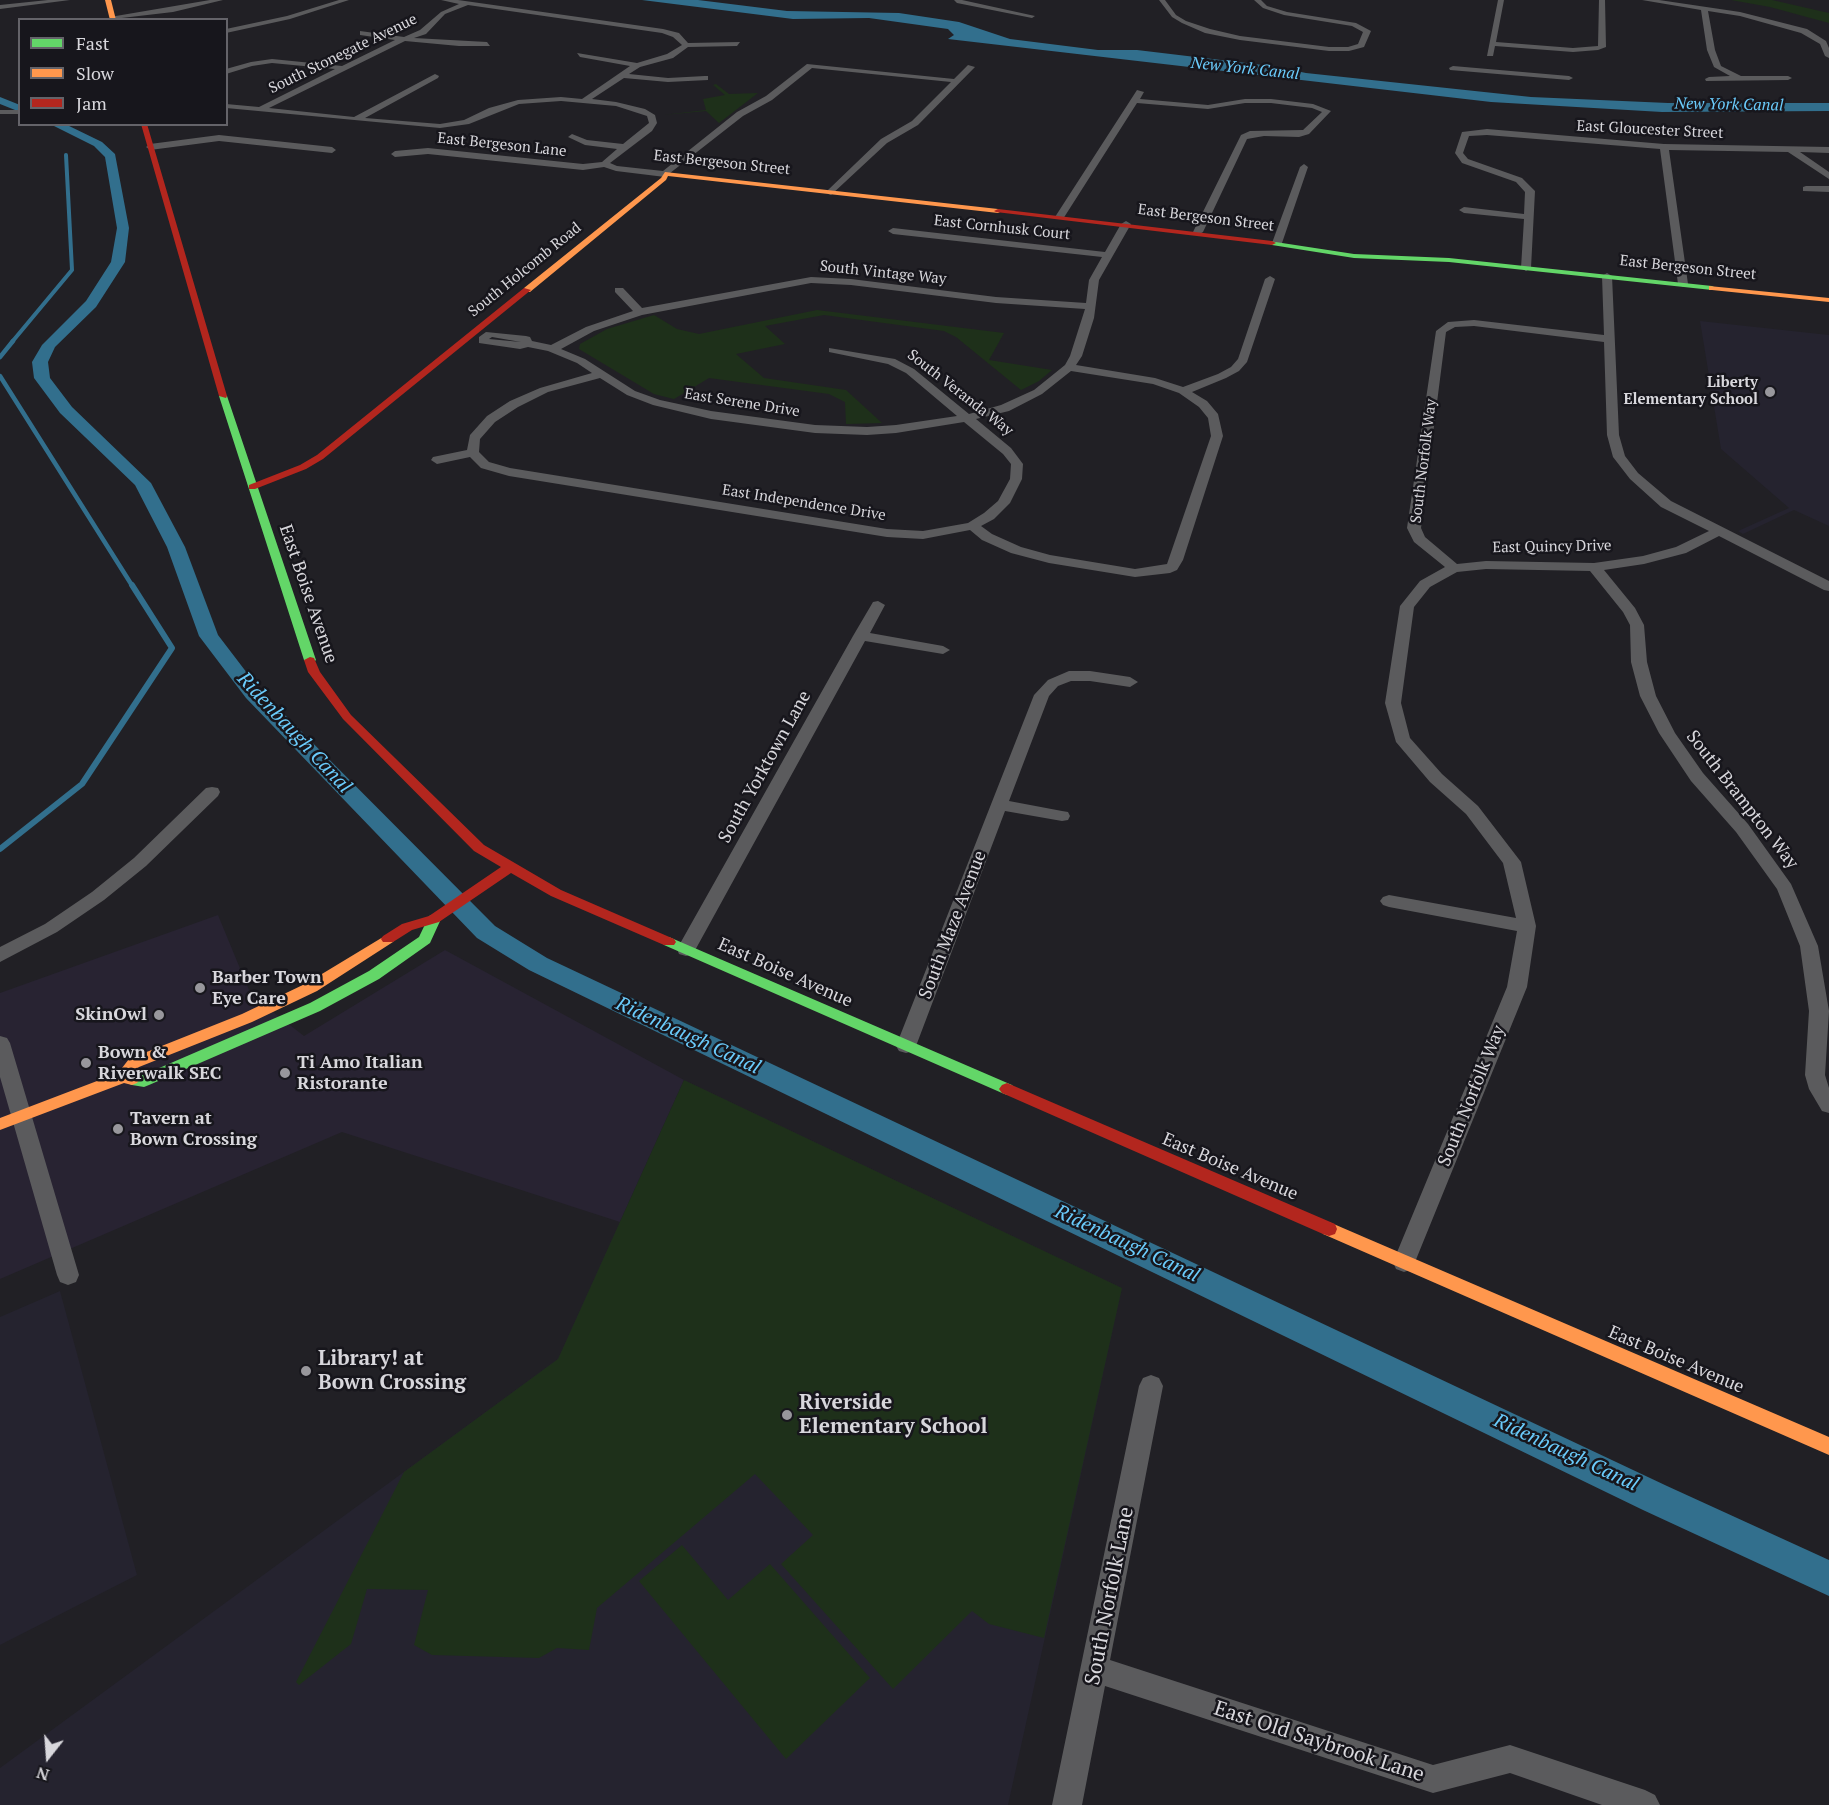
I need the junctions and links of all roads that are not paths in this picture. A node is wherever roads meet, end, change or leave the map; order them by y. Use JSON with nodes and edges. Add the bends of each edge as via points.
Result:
{"nodes":[{"id":1,"x":67,"y":0,"type":"edge"},
{"id":2,"x":108,"y":0,"type":"edge"},
{"id":3,"x":220,"y":0,"type":"edge"},
{"id":4,"x":346,"y":0,"type":"edge"},
{"id":5,"x":444,"y":0,"type":"edge"},
{"id":6,"x":1162,"y":0,"type":"edge"},
{"id":7,"x":1257,"y":0,"type":"edge"},
{"id":8,"x":1501,"y":0,"type":"edge"},
{"id":9,"x":1602,"y":0,"type":"edge"},
{"id":10,"x":1645,"y":0,"type":"edge"},
{"id":11,"x":957,"y":1,"type":"edge"},
{"id":12,"x":1005,"y":1,"type":"edge"},
{"id":13,"x":466,"y":4,"type":"junction"},
{"id":14,"x":990,"y":6,"type":"junction"},
{"id":15,"x":0,"y":7,"type":"edge"},
{"id":16,"x":1704,"y":8,"type":"junction"},
{"id":17,"x":1032,"y":16,"type":"dead end"},
{"id":18,"x":113,"y":18,"type":"edge"},
{"id":19,"x":228,"y":32,"type":"edge"},
{"id":20,"x":363,"y":33,"type":"dead end"},
{"id":21,"x":407,"y":40,"type":"junction"},
{"id":22,"x":487,"y":44,"type":"dead end"},
{"id":23,"x":1491,"y":44,"type":"junction"},
{"id":24,"x":686,"y":45,"type":"junction"},
{"id":25,"x":737,"y":45,"type":"dead end"},
{"id":26,"x":580,"y":56,"type":"dead end"},
{"id":27,"x":1826,"y":56,"type":"edge"},
{"id":28,"x":637,"y":65,"type":"junction"},
{"id":29,"x":971,"y":67,"type":"dead end"},
{"id":30,"x":1569,"y":67,"type":"dead end"},
{"id":31,"x":345,"y":68,"type":"junction"},
{"id":32,"x":1453,"y":68,"type":"dead end"},
{"id":33,"x":228,"y":71,"type":"edge"},
{"id":34,"x":1487,"y":71,"type":"junction"},
{"id":35,"x":621,"y":75,"type":"junction"},
{"id":36,"x":435,"y":76,"type":"dead end"},
{"id":37,"x":705,"y":78,"type":"dead end"},
{"id":38,"x":1569,"y":78,"type":"junction"},
{"id":39,"x":1788,"y":78,"type":"dead end"},
{"id":40,"x":1709,"y":79,"type":"dead end"},
{"id":41,"x":1740,"y":79,"type":"junction"},
{"id":42,"x":951,"y":80,"type":"dead end"},
{"id":43,"x":1569,"y":88,"type":"dead end"},
{"id":44,"x":529,"y":89,"type":"dead end"},
{"id":45,"x":1140,"y":92,"type":"dead end"},
{"id":46,"x":537,"y":100,"type":"junction"},
{"id":47,"x":584,"y":101,"type":"junction"},
{"id":48,"x":1136,"y":101,"type":"junction"},
{"id":49,"x":228,"y":106,"type":"edge"},
{"id":50,"x":261,"y":109,"type":"junction"},
{"id":51,"x":0,"y":112,"type":"edge"},
{"id":52,"x":16,"y":112,"type":"edge"},
{"id":53,"x":356,"y":119,"type":"junction"},
{"id":54,"x":145,"y":126,"type":"edge"},
{"id":55,"x":572,"y":137,"type":"dead end"},
{"id":56,"x":150,"y":147,"type":"junction"},
{"id":57,"x":624,"y":147,"type":"junction"},
{"id":58,"x":1664,"y":147,"type":"junction"},
{"id":59,"x":332,"y":150,"type":"dead end"},
{"id":60,"x":1791,"y":150,"type":"junction"},
{"id":61,"x":1829,"y":150,"type":"edge"},
{"id":62,"x":395,"y":154,"type":"dead end"},
{"id":63,"x":605,"y":164,"type":"junction"},
{"id":64,"x":1304,"y":167,"type":"dead end"},
{"id":65,"x":665,"y":174,"type":"junction"},
{"id":66,"x":1829,"y":176,"type":"edge"},
{"id":67,"x":1806,"y":189,"type":"dead end"},
{"id":68,"x":1829,"y":189,"type":"edge"},
{"id":69,"x":831,"y":192,"type":"junction"},
{"id":70,"x":1464,"y":210,"type":"dead end"},
{"id":71,"x":1060,"y":217,"type":"junction"},
{"id":72,"x":1527,"y":217,"type":"junction"},
{"id":73,"x":1126,"y":224,"type":"junction"},
{"id":74,"x":893,"y":231,"type":"dead end"},
{"id":75,"x":1198,"y":232,"type":"junction"},
{"id":76,"x":1277,"y":243,"type":"junction"},
{"id":77,"x":1108,"y":255,"type":"junction"},
{"id":78,"x":1526,"y":268,"type":"junction"},
{"id":79,"x":1607,"y":276,"type":"junction"},
{"id":80,"x":1270,"y":279,"type":"dead end"},
{"id":81,"x":1683,"y":284,"type":"junction"},
{"id":82,"x":619,"y":290,"type":"dead end"},
{"id":83,"x":1829,"y":300,"type":"edge"},
{"id":84,"x":1090,"y":306,"type":"junction"},
{"id":85,"x":640,"y":312,"type":"junction"},
{"id":86,"x":477,"y":336,"type":"junction"},
{"id":87,"x":1609,"y":339,"type":"junction"},
{"id":88,"x":552,"y":349,"type":"junction"},
{"id":89,"x":833,"y":350,"type":"dead end"},
{"id":90,"x":1069,"y":367,"type":"junction"},
{"id":91,"x":602,"y":374,"type":"junction"},
{"id":92,"x":1183,"y":391,"type":"junction"},
{"id":93,"x":967,"y":418,"type":"junction"},
{"id":94,"x":473,"y":453,"type":"junction"},
{"id":95,"x":242,"y":456,"type":"junction"},
{"id":96,"x":320,"y":457,"type":"junction"},
{"id":97,"x":437,"y":460,"type":"dead end"},
{"id":98,"x":252,"y":487,"type":"junction"},
{"id":99,"x":972,"y":526,"type":"junction"},
{"id":100,"x":1717,"y":532,"type":"junction"},
{"id":101,"x":1594,"y":567,"type":"junction"},
{"id":102,"x":1454,"y":568,"type":"junction"},
{"id":103,"x":1829,"y":587,"type":"edge"},
{"id":104,"x":878,"y":605,"type":"dead end"},
{"id":105,"x":860,"y":636,"type":"junction"},
{"id":106,"x":943,"y":650,"type":"dead end"},
{"id":107,"x":1130,"y":682,"type":"dead end"},
{"id":108,"x":212,"y":792,"type":"dead end"},
{"id":109,"x":999,"y":805,"type":"junction"},
{"id":110,"x":1062,"y":816,"type":"dead end"},
{"id":111,"x":510,"y":867,"type":"junction"},
{"id":112,"x":1389,"y":902,"type":"dead end"},
{"id":113,"x":434,"y":919,"type":"junction"},
{"id":114,"x":1527,"y":926,"type":"junction"},
{"id":115,"x":686,"y":949,"type":"junction"},
{"id":116,"x":0,"y":955,"type":"edge"},
{"id":117,"x":0,"y":1043,"type":"edge"},
{"id":118,"x":906,"y":1046,"type":"junction"},
{"id":119,"x":123,"y":1077,"type":"junction"},
{"id":120,"x":1829,"y":1104,"type":"edge"},
{"id":121,"x":22,"y":1115,"type":"junction"},
{"id":122,"x":0,"y":1124,"type":"edge"},
{"id":123,"x":1404,"y":1262,"type":"junction"},
{"id":124,"x":68,"y":1275,"type":"dead end"},
{"id":125,"x":1151,"y":1386,"type":"dead end"},
{"id":126,"x":1829,"y":1446,"type":"edge"},
{"id":127,"x":1095,"y":1669,"type":"junction"},
{"id":128,"x":1067,"y":1805,"type":"edge"},
{"id":129,"x":1645,"y":1805,"type":"edge"}],
"edges":[{"from":1,"to":15,"type":"street"},
{"from":2,"to":18,"type":"street"},
{"from":3,"to":18,"type":"street"},
{"from":4,"to":19,"type":"street"},
{"from":5,"to":13,"type":"street"},
{"from":6,"to":7,"type":"street","via":[[1179,19],[1208,31],[1329,49],[1349,50],[1361,45],[1366,29],[1286,14]]},
{"from":8,"to":23,"type":"street"},
{"from":9,"to":23,"type":"street","via":[[1602,47],[1574,50]]},
{"from":10,"to":16,"type":"street"},
{"from":11,"to":14,"type":"street"},
{"from":12,"to":14,"type":"street"},
{"from":13,"to":21,"type":"street","name":"South Stonegate Avenue","via":[[443,13],[423,32]]},
{"from":13,"to":24,"type":"street","via":[[663,31],[676,35]]},
{"from":14,"to":17,"type":"street"},
{"from":16,"to":27,"type":"street","via":[[1804,31],[1822,43]]},
{"from":16,"to":41,"type":"street","via":[[1718,67]]},
{"from":20,"to":21,"type":"street"},
{"from":21,"to":22,"type":"street"},
{"from":21,"to":31,"type":"street","name":"South Stonegate Avenue"},
{"from":23,"to":34,"type":"street"},
{"from":24,"to":25,"type":"street"},
{"from":24,"to":28,"type":"street","via":[[670,56]]},
{"from":26,"to":28,"type":"street"},
{"from":28,"to":35,"type":"street"},
{"from":29,"to":69,"type":"street","via":[[915,123],[884,141]]},
{"from":30,"to":38,"type":"street"},
{"from":31,"to":33,"type":"street","via":[[272,61]]},
{"from":31,"to":50,"type":"street","name":"South Stonegate Avenue"},
{"from":32,"to":34,"type":"street"},
{"from":34,"to":38,"type":"street"},
{"from":35,"to":37,"type":"street","via":[[668,80]]},
{"from":35,"to":47,"type":"street"},
{"from":36,"to":53,"type":"street"},
{"from":38,"to":43,"type":"street"},
{"from":39,"to":41,"type":"street"},
{"from":40,"to":41,"type":"street"},
{"from":42,"to":65,"type":"street","name":"South Holcomb Road","via":[[810,66],[769,98],[740,114]]},
{"from":44,"to":46,"type":"street"},
{"from":45,"to":48,"type":"street"},
{"from":46,"to":47,"type":"street","name":"East Bergeson Street"},
{"from":46,"to":53,"type":"street","name":"East Bergeson Street","via":[[501,106],[455,125]]},
{"from":47,"to":57,"type":"street","name":"East Bergeson Street","via":[[631,107],[651,115],[653,123],[649,129]]},
{"from":48,"to":71,"type":"street"},
{"from":48,"to":75,"type":"street","via":[[1208,107],[1265,101],[1324,109],[1326,114],[1306,132],[1244,137]]},
{"from":49,"to":50,"type":"street","name":"East Bergeson Street"},
{"from":50,"to":53,"type":"street","name":"East Bergeson Street"},
{"from":51,"to":52,"type":"street"},
{"from":54,"to":56,"type":"street","name":"East Boise Avenue"},
{"from":55,"to":57,"type":"street"},
{"from":56,"to":59,"type":"street","via":[[219,138]]},
{"from":56,"to":95,"type":"street","name":"East Boise Avenue"},
{"from":57,"to":63,"type":"street","name":"East Bergeson Street"},
{"from":58,"to":60,"type":"street","name":"East Gloucester Street"},
{"from":58,"to":72,"type":"street","name":"East Gloucester Street","via":[[1470,132],[1463,136],[1461,157],[1527,185]]},
{"from":58,"to":81,"type":"street"},
{"from":60,"to":61,"type":"street","name":"East Gloucester Street"},
{"from":60,"to":66,"type":"street"},
{"from":62,"to":63,"type":"street","name":"East Bergeson Lane","via":[[428,151],[583,167]]},
{"from":63,"to":65,"type":"street","name":"East Bergeson Street"},
{"from":64,"to":76,"type":"street"},
{"from":65,"to":69,"type":"street","name":"East Bergeson Street"},
{"from":65,"to":86,"type":"street","name":"South Holcomb Road","via":[[664,179]]},
{"from":67,"to":68,"type":"street"},
{"from":69,"to":71,"type":"street","name":"East Bergeson Street"},
{"from":70,"to":72,"type":"street"},
{"from":71,"to":73,"type":"street","name":"East Bergeson Street"},
{"from":72,"to":78,"type":"street"},
{"from":73,"to":75,"type":"street","name":"East Bergeson Street"},
{"from":73,"to":77,"type":"street"},
{"from":74,"to":77,"type":"street","name":"East Cornhusk Court"},
{"from":75,"to":76,"type":"street","name":"East Bergeson Street"},
{"from":76,"to":78,"type":"street","name":"East Bergeson Street","via":[[1354,256]]},
{"from":77,"to":84,"type":"street","via":[[1094,280]]},
{"from":78,"to":79,"type":"street","name":"East Bergeson Street"},
{"from":79,"to":81,"type":"street","name":"East Bergeson Street"},
{"from":79,"to":87,"type":"street"},
{"from":80,"to":92,"type":"street","via":[[1243,360],[1228,373]]},
{"from":81,"to":83,"type":"street","name":"East Bergeson Street"},
{"from":82,"to":85,"type":"street"},
{"from":84,"to":85,"type":"street","name":"South Vintage Way","via":[[811,280]]},
{"from":84,"to":90,"type":"street","via":[[1076,357]]},
{"from":85,"to":88,"type":"street","name":"South Vintage Way","via":[[590,329]]},
{"from":86,"to":88,"type":"street","name":"East Serene Drive","via":[[526,339],[527,343]]},
{"from":86,"to":96,"type":"street","name":"South Holcomb Road"},
{"from":87,"to":100,"type":"street","via":[[1613,435],[1620,457],[1634,476],[1666,504]]},
{"from":87,"to":102,"type":"street","name":"South Norfolk Way","via":[[1474,323],[1452,324],[1441,331],[1414,528],[1419,539]]},
{"from":88,"to":91,"type":"street","name":"East Serene Drive"},
{"from":89,"to":93,"type":"street","name":"South Veranda Way","via":[[891,361],[910,371]]},
{"from":90,"to":92,"type":"street","via":[[1132,376]]},
{"from":90,"to":93,"type":"street","name":"East Serene Drive","via":[[1038,392],[1005,408]]},
{"from":91,"to":93,"type":"street","name":"East Serene Drive","via":[[631,393],[657,403],[781,425],[867,431]]},
{"from":91,"to":94,"type":"street","via":[[544,390],[514,404],[491,419],[474,438]]},
{"from":92,"to":99,"type":"street","via":[[1214,417],[1217,436],[1172,567],[1136,573],[1049,559],[1016,550]]},
{"from":93,"to":99,"type":"street","name":"South Veranda Way","via":[[1017,464],[1016,479],[1003,503]]},
{"from":94,"to":97,"type":"street"},
{"from":94,"to":99,"type":"street","name":"East Independence Drive","via":[[485,465],[509,472],[887,533],[922,535]]},
{"from":95,"to":96,"type":"street","via":[[267,465]]},
{"from":95,"to":98,"type":"street","name":"East Boise Avenue"},
{"from":96,"to":98,"type":"street","name":"South Holcomb Road"},
{"from":98,"to":111,"type":"street","name":"East Boise Avenue","via":[[314,672],[347,717],[479,848]]},
{"from":100,"to":101,"type":"street","name":"East Quincy Drive","via":[[1681,550]]},
{"from":100,"to":103,"type":"street"},
{"from":101,"to":102,"type":"street","name":"East Quincy Drive","via":[[1486,564]]},
{"from":101,"to":120,"type":"street","name":"South Brampton Way","via":[[1637,625],[1639,662],[1648,696],[1667,733],[1785,888],[1809,946],[1819,1011],[1815,1075]]},
{"from":102,"to":114,"type":"street","name":"South Norfolk Way","via":[[1425,584],[1407,606],[1393,702],[1402,739],[1472,810],[1512,862]]},
{"from":104,"to":105,"type":"street","name":"South Yorktown Lane"},
{"from":105,"to":106,"type":"street"},
{"from":105,"to":115,"type":"street","name":"South Yorktown Lane"},
{"from":107,"to":109,"type":"street","name":"South Maze Avenue","via":[[1069,676],[1053,683],[1042,695]]},
{"from":108,"to":116,"type":"street","via":[[140,862],[98,896],[51,928]]},
{"from":109,"to":110,"type":"street"},
{"from":109,"to":118,"type":"street","name":"South Maze Avenue"},
{"from":111,"to":113,"type":"street"},
{"from":111,"to":115,"type":"street","name":"East Boise Avenue","via":[[552,891]]},
{"from":112,"to":114,"type":"street"},
{"from":113,"to":119,"type":"street","via":[[407,927],[312,987],[248,1018],[134,1063]]},
{"from":113,"to":119,"type":"street","via":[[425,940],[374,975],[315,1007],[144,1081]]},
{"from":114,"to":123,"type":"street","name":"South Norfolk Way","via":[[1517,987]]},
{"from":115,"to":118,"type":"street","name":"East Boise Avenue"},
{"from":117,"to":121,"type":"street"},
{"from":118,"to":123,"type":"street","name":"East Boise Avenue"},
{"from":119,"to":121,"type":"street"},
{"from":121,"to":122,"type":"street"},
{"from":121,"to":124,"type":"street"},
{"from":123,"to":126,"type":"street","name":"East Boise Avenue"},
{"from":125,"to":127,"type":"street","name":"South Norfolk Lane"},
{"from":127,"to":128,"type":"street","name":"South Norfolk Lane"},
{"from":127,"to":129,"type":"street","name":"East Old Saybrook Lane","via":[[1433,1779],[1510,1759]]}]}
